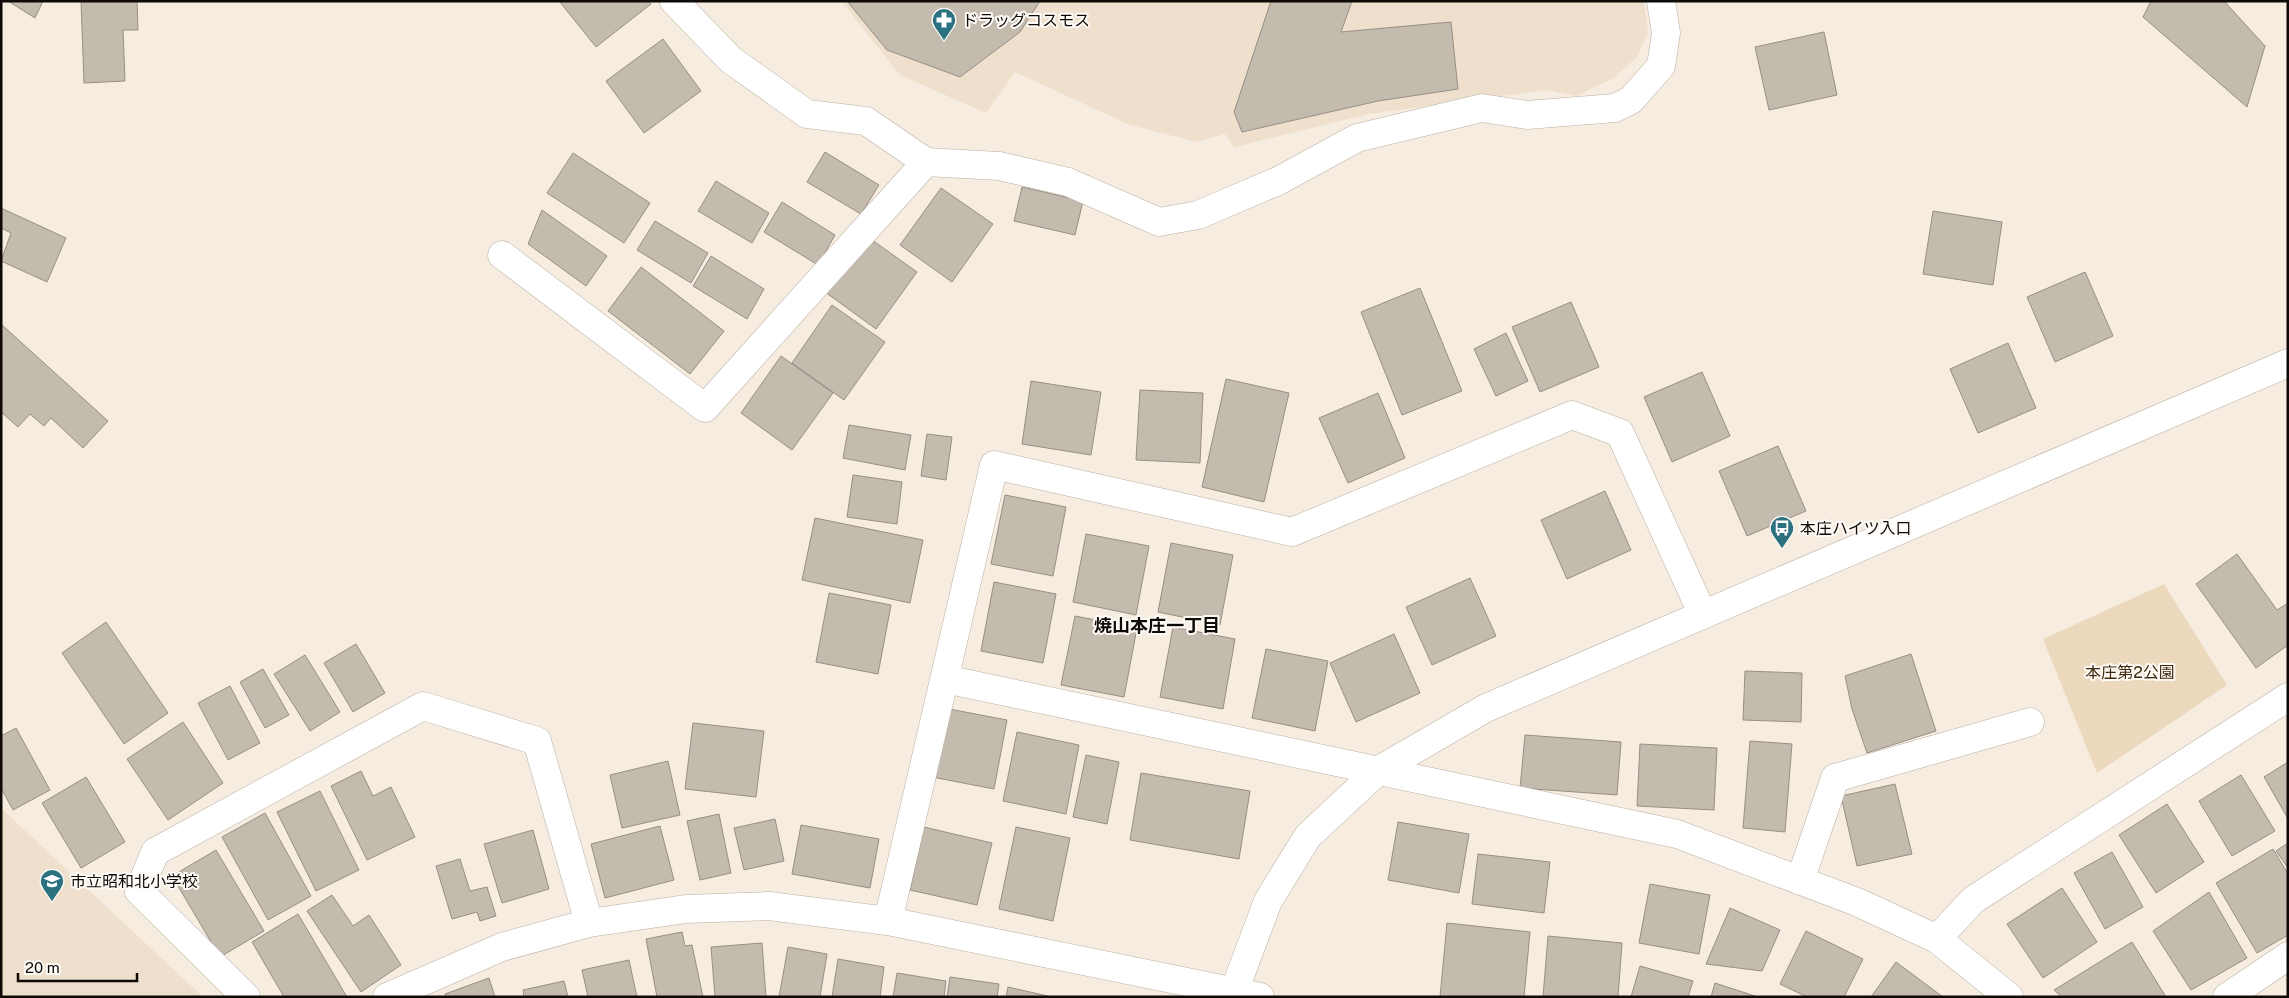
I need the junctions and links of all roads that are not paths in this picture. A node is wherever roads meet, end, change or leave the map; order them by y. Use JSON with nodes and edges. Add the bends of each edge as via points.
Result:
{"nodes":[{"id":1,"x":674,"y":1,"type":"edge"},
{"id":2,"x":1661,"y":1,"type":"edge"},
{"id":3,"x":926,"y":162,"type":"junction"},
{"id":4,"x":502,"y":255,"type":"dead end"},
{"id":5,"x":2288,"y":363,"type":"edge"},
{"id":6,"x":1704,"y":615,"type":"junction"},
{"id":7,"x":945,"y":679,"type":"junction"},
{"id":8,"x":2288,"y":697,"type":"edge"},
{"id":9,"x":2030,"y":722,"type":"dead end"},
{"id":10,"x":1379,"y":770,"type":"junction"},
{"id":11,"x":1800,"y":881,"type":"junction"},
{"id":12,"x":888,"y":921,"type":"junction"},
{"id":13,"x":589,"y":923,"type":"junction"},
{"id":14,"x":1937,"y":939,"type":"junction"},
{"id":15,"x":2288,"y":956,"type":"edge"},
{"id":16,"x":1232,"y":994,"type":"edge"},
{"id":17,"x":246,"y":997,"type":"edge"},
{"id":18,"x":386,"y":997,"type":"edge"},
{"id":19,"x":1260,"y":997,"type":"edge"},
{"id":20,"x":2009,"y":997,"type":"edge"},
{"id":21,"x":2227,"y":997,"type":"edge"}],
"edges":[{"from":1,"to":3,"type":"street","via":[[731,60],[807,114],[866,121]]},
{"from":2,"to":3,"type":"street","via":[[1666,33],[1661,66],[1631,100],[1615,108],[1527,115],[1482,108],[1357,138],[1278,181],[1198,215],[1158,222],[1068,182],[1000,166]]},
{"from":3,"to":4,"type":"street","via":[[705,408]]},
{"from":5,"to":6,"type":"street"},
{"from":6,"to":7,"type":"street","via":[[1620,433],[1572,415],[1292,532],[994,466]]},
{"from":6,"to":10,"type":"street","via":[[1486,708]]},
{"from":7,"to":10,"type":"street"},
{"from":7,"to":12,"type":"street"},
{"from":8,"to":14,"type":"street","via":[[1973,900]]},
{"from":9,"to":11,"type":"street","via":[[1835,778]]},
{"from":10,"to":11,"type":"street","via":[[1677,834]]},
{"from":10,"to":16,"type":"street","via":[[1308,836],[1268,901]]},
{"from":11,"to":14,"type":"street","via":[[1858,902]]},
{"from":12,"to":13,"type":"street","via":[[769,906],[686,909]]},
{"from":12,"to":16,"type":"street"},
{"from":13,"to":17,"type":"street","via":[[537,741],[423,706],[155,852],[139,891]]},
{"from":13,"to":18,"type":"street","via":[[502,947]]},
{"from":14,"to":20,"type":"street"},
{"from":15,"to":21,"type":"street"},
{"from":16,"to":19,"type":"street"}]}
